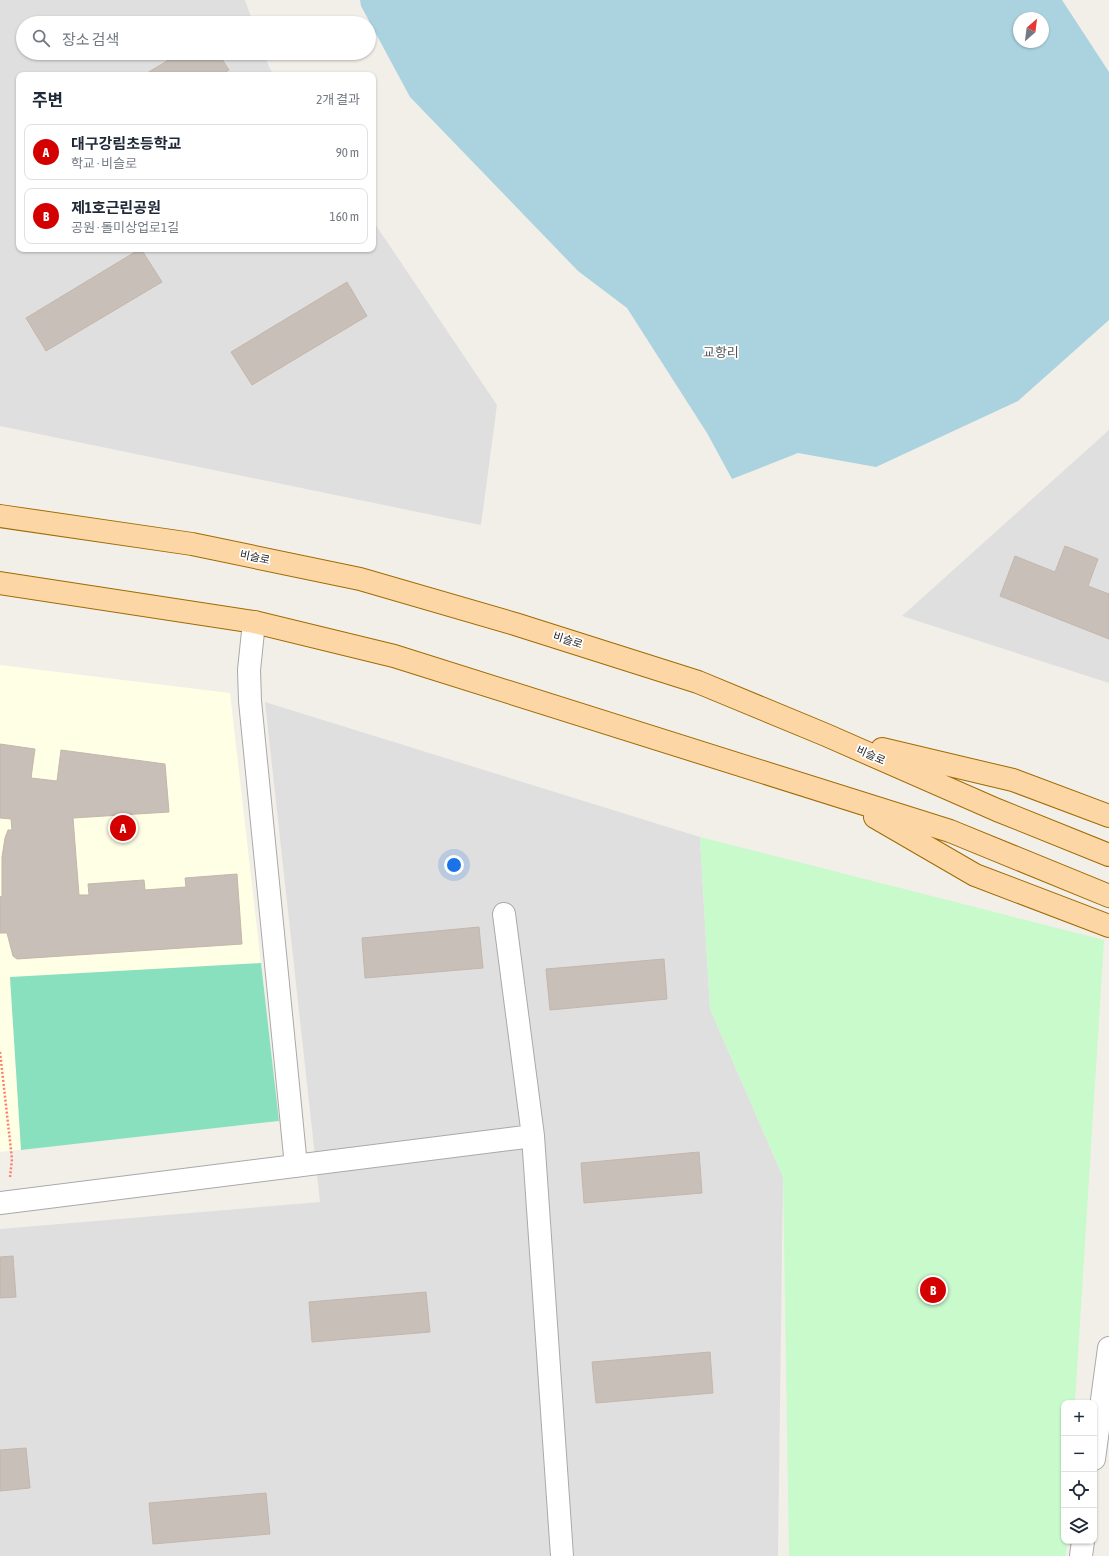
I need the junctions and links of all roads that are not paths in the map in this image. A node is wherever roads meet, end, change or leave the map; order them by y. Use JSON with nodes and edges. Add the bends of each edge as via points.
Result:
{"nodes":[{"id":1,"x":0,"y":516,"type":"edge"},
{"id":2,"x":0,"y":583,"type":"edge"},
{"id":3,"x":254,"y":622,"type":"junction"},
{"id":4,"x":826,"y":735,"type":"junction"},
{"id":5,"x":838,"y":796,"type":"junction"},
{"id":6,"x":1109,"y":816,"type":"edge"},
{"id":7,"x":1109,"y":856,"type":"edge"},
{"id":8,"x":1109,"y":896,"type":"edge"},
{"id":9,"x":504,"y":914,"type":"dead end"},
{"id":10,"x":1109,"y":926,"type":"edge"},
{"id":11,"x":534,"y":1136,"type":"junction"},
{"id":12,"x":296,"y":1166,"type":"junction"},
{"id":13,"x":4,"y":1203,"type":"edge"},
{"id":14,"x":1109,"y":1348,"type":"edge"},
{"id":15,"x":1106,"y":1399,"type":"edge"},
{"id":16,"x":1097,"y":1444,"type":"edge"},
{"id":17,"x":1083,"y":1544,"type":"edge"},
{"id":18,"x":562,"y":1556,"type":"edge"},
{"id":19,"x":1081,"y":1556,"type":"edge"}],
"edges":[{"from":1,"to":4,"type":"main road","name":"비슬로","via":[[192,544],[360,579],[515,624],[698,682]]},
{"from":2,"to":3,"type":"main road"},
{"from":3,"to":5,"type":"main road","via":[[394,656]]},
{"from":3,"to":12,"type":"street","via":[[249,670],[250,701]]},
{"from":4,"to":6,"type":"main road","via":[[1013,780]]},
{"from":4,"to":7,"type":"main road","name":"비슬로"},
{"from":5,"to":8,"type":"main road","via":[[950,831]]},
{"from":5,"to":10,"type":"main road","via":[[975,875]]},
{"from":9,"to":11,"type":"street"},
{"from":11,"to":12,"type":"street"},
{"from":11,"to":18,"type":"street"},
{"from":12,"to":13,"type":"street"},
{"from":14,"to":15,"type":"street"},
{"from":15,"to":16,"type":"street"},
{"from":17,"to":19,"type":"street"}]}
